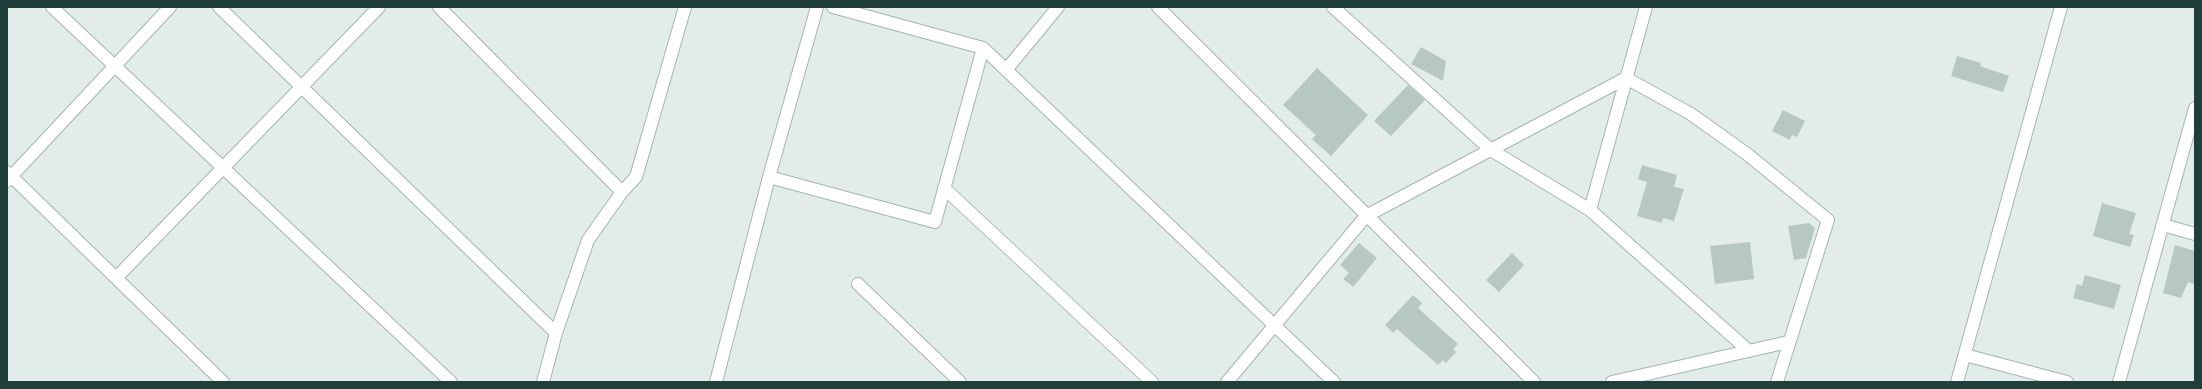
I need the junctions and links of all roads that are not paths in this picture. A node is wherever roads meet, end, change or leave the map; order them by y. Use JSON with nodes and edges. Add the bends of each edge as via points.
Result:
{"nodes":[{"id":1,"x":52,"y":7,"type":"edge"},
{"id":2,"x":170,"y":7,"type":"edge"},
{"id":3,"x":219,"y":7,"type":"edge"},
{"id":4,"x":379,"y":7,"type":"edge"},
{"id":5,"x":439,"y":7,"type":"edge"},
{"id":6,"x":685,"y":7,"type":"edge"},
{"id":7,"x":817,"y":7,"type":"edge"},
{"id":8,"x":833,"y":7,"type":"edge"},
{"id":9,"x":1058,"y":7,"type":"edge"},
{"id":10,"x":1158,"y":7,"type":"edge"},
{"id":11,"x":1333,"y":7,"type":"edge"},
{"id":12,"x":1646,"y":7,"type":"edge"},
{"id":13,"x":2061,"y":7,"type":"edge"},
{"id":14,"x":983,"y":48,"type":"junction"},
{"id":15,"x":115,"y":66,"type":"junction"},
{"id":16,"x":1006,"y":70,"type":"junction"},
{"id":17,"x":1626,"y":78,"type":"junction"},
{"id":18,"x":302,"y":87,"type":"junction"},
{"id":19,"x":2195,"y":108,"type":"edge"},
{"id":20,"x":1491,"y":150,"type":"junction"},
{"id":21,"x":223,"y":168,"type":"junction"},
{"id":22,"x":8,"y":176,"type":"edge"},
{"id":23,"x":769,"y":176,"type":"junction"},
{"id":24,"x":944,"y":188,"type":"junction"},
{"id":25,"x":622,"y":192,"type":"junction"},
{"id":26,"x":1590,"y":210,"type":"junction"},
{"id":27,"x":1366,"y":216,"type":"junction"},
{"id":28,"x":2163,"y":226,"type":"junction"},
{"id":29,"x":2195,"y":234,"type":"edge"},
{"id":30,"x":116,"y":278,"type":"junction"},
{"id":31,"x":858,"y":284,"type":"dead end"},
{"id":32,"x":1275,"y":325,"type":"junction"},
{"id":33,"x":556,"y":333,"type":"junction"},
{"id":34,"x":1788,"y":342,"type":"junction"},
{"id":35,"x":1748,"y":351,"type":"junction"},
{"id":36,"x":1964,"y":355,"type":"junction"},
{"id":37,"x":719,"y":381,"type":"edge"},
{"id":38,"x":222,"y":382,"type":"edge"},
{"id":39,"x":451,"y":382,"type":"edge"},
{"id":40,"x":543,"y":382,"type":"edge"},
{"id":41,"x":960,"y":382,"type":"edge"},
{"id":42,"x":1152,"y":382,"type":"edge"},
{"id":43,"x":1227,"y":382,"type":"edge"},
{"id":44,"x":1334,"y":382,"type":"edge"},
{"id":45,"x":1534,"y":382,"type":"edge"},
{"id":46,"x":1612,"y":382,"type":"edge"},
{"id":47,"x":1777,"y":382,"type":"edge"},
{"id":48,"x":1957,"y":382,"type":"edge"},
{"id":49,"x":2067,"y":382,"type":"edge"},
{"id":50,"x":2119,"y":382,"type":"edge"}],
"edges":[{"from":1,"to":15,"type":"street"},
{"from":2,"to":15,"type":"street"},
{"from":3,"to":18,"type":"street"},
{"from":4,"to":18,"type":"street"},
{"from":5,"to":25,"type":"street"},
{"from":6,"to":25,"type":"street","via":[[636,177]]},
{"from":7,"to":23,"type":"street"},
{"from":8,"to":14,"type":"street"},
{"from":9,"to":16,"type":"street"},
{"from":10,"to":27,"type":"street"},
{"from":11,"to":20,"type":"street"},
{"from":12,"to":17,"type":"street"},
{"from":13,"to":36,"type":"street"},
{"from":14,"to":16,"type":"street"},
{"from":14,"to":24,"type":"street"},
{"from":15,"to":21,"type":"street"},
{"from":15,"to":22,"type":"street"},
{"from":16,"to":32,"type":"street"},
{"from":17,"to":20,"type":"street"},
{"from":17,"to":26,"type":"street"},
{"from":17,"to":34,"type":"street","via":[[1691,114],[1748,154],[1828,220]]},
{"from":18,"to":21,"type":"street"},
{"from":18,"to":33,"type":"street"},
{"from":19,"to":28,"type":"street"},
{"from":20,"to":26,"type":"street"},
{"from":20,"to":27,"type":"street"},
{"from":21,"to":30,"type":"street"},
{"from":21,"to":39,"type":"street"},
{"from":22,"to":30,"type":"street"},
{"from":23,"to":24,"type":"street","via":[[934,222]]},
{"from":23,"to":37,"type":"street"},
{"from":24,"to":42,"type":"street"},
{"from":25,"to":33,"type":"street","via":[[588,240]]},
{"from":26,"to":35,"type":"street"},
{"from":27,"to":32,"type":"street"},
{"from":27,"to":45,"type":"street"},
{"from":28,"to":29,"type":"street"},
{"from":28,"to":50,"type":"street"},
{"from":30,"to":38,"type":"street"},
{"from":31,"to":41,"type":"street"},
{"from":32,"to":43,"type":"street"},
{"from":32,"to":44,"type":"street"},
{"from":33,"to":40,"type":"street"},
{"from":34,"to":35,"type":"street"},
{"from":34,"to":47,"type":"street"},
{"from":35,"to":46,"type":"street"},
{"from":36,"to":48,"type":"street"},
{"from":36,"to":49,"type":"street"}]}
